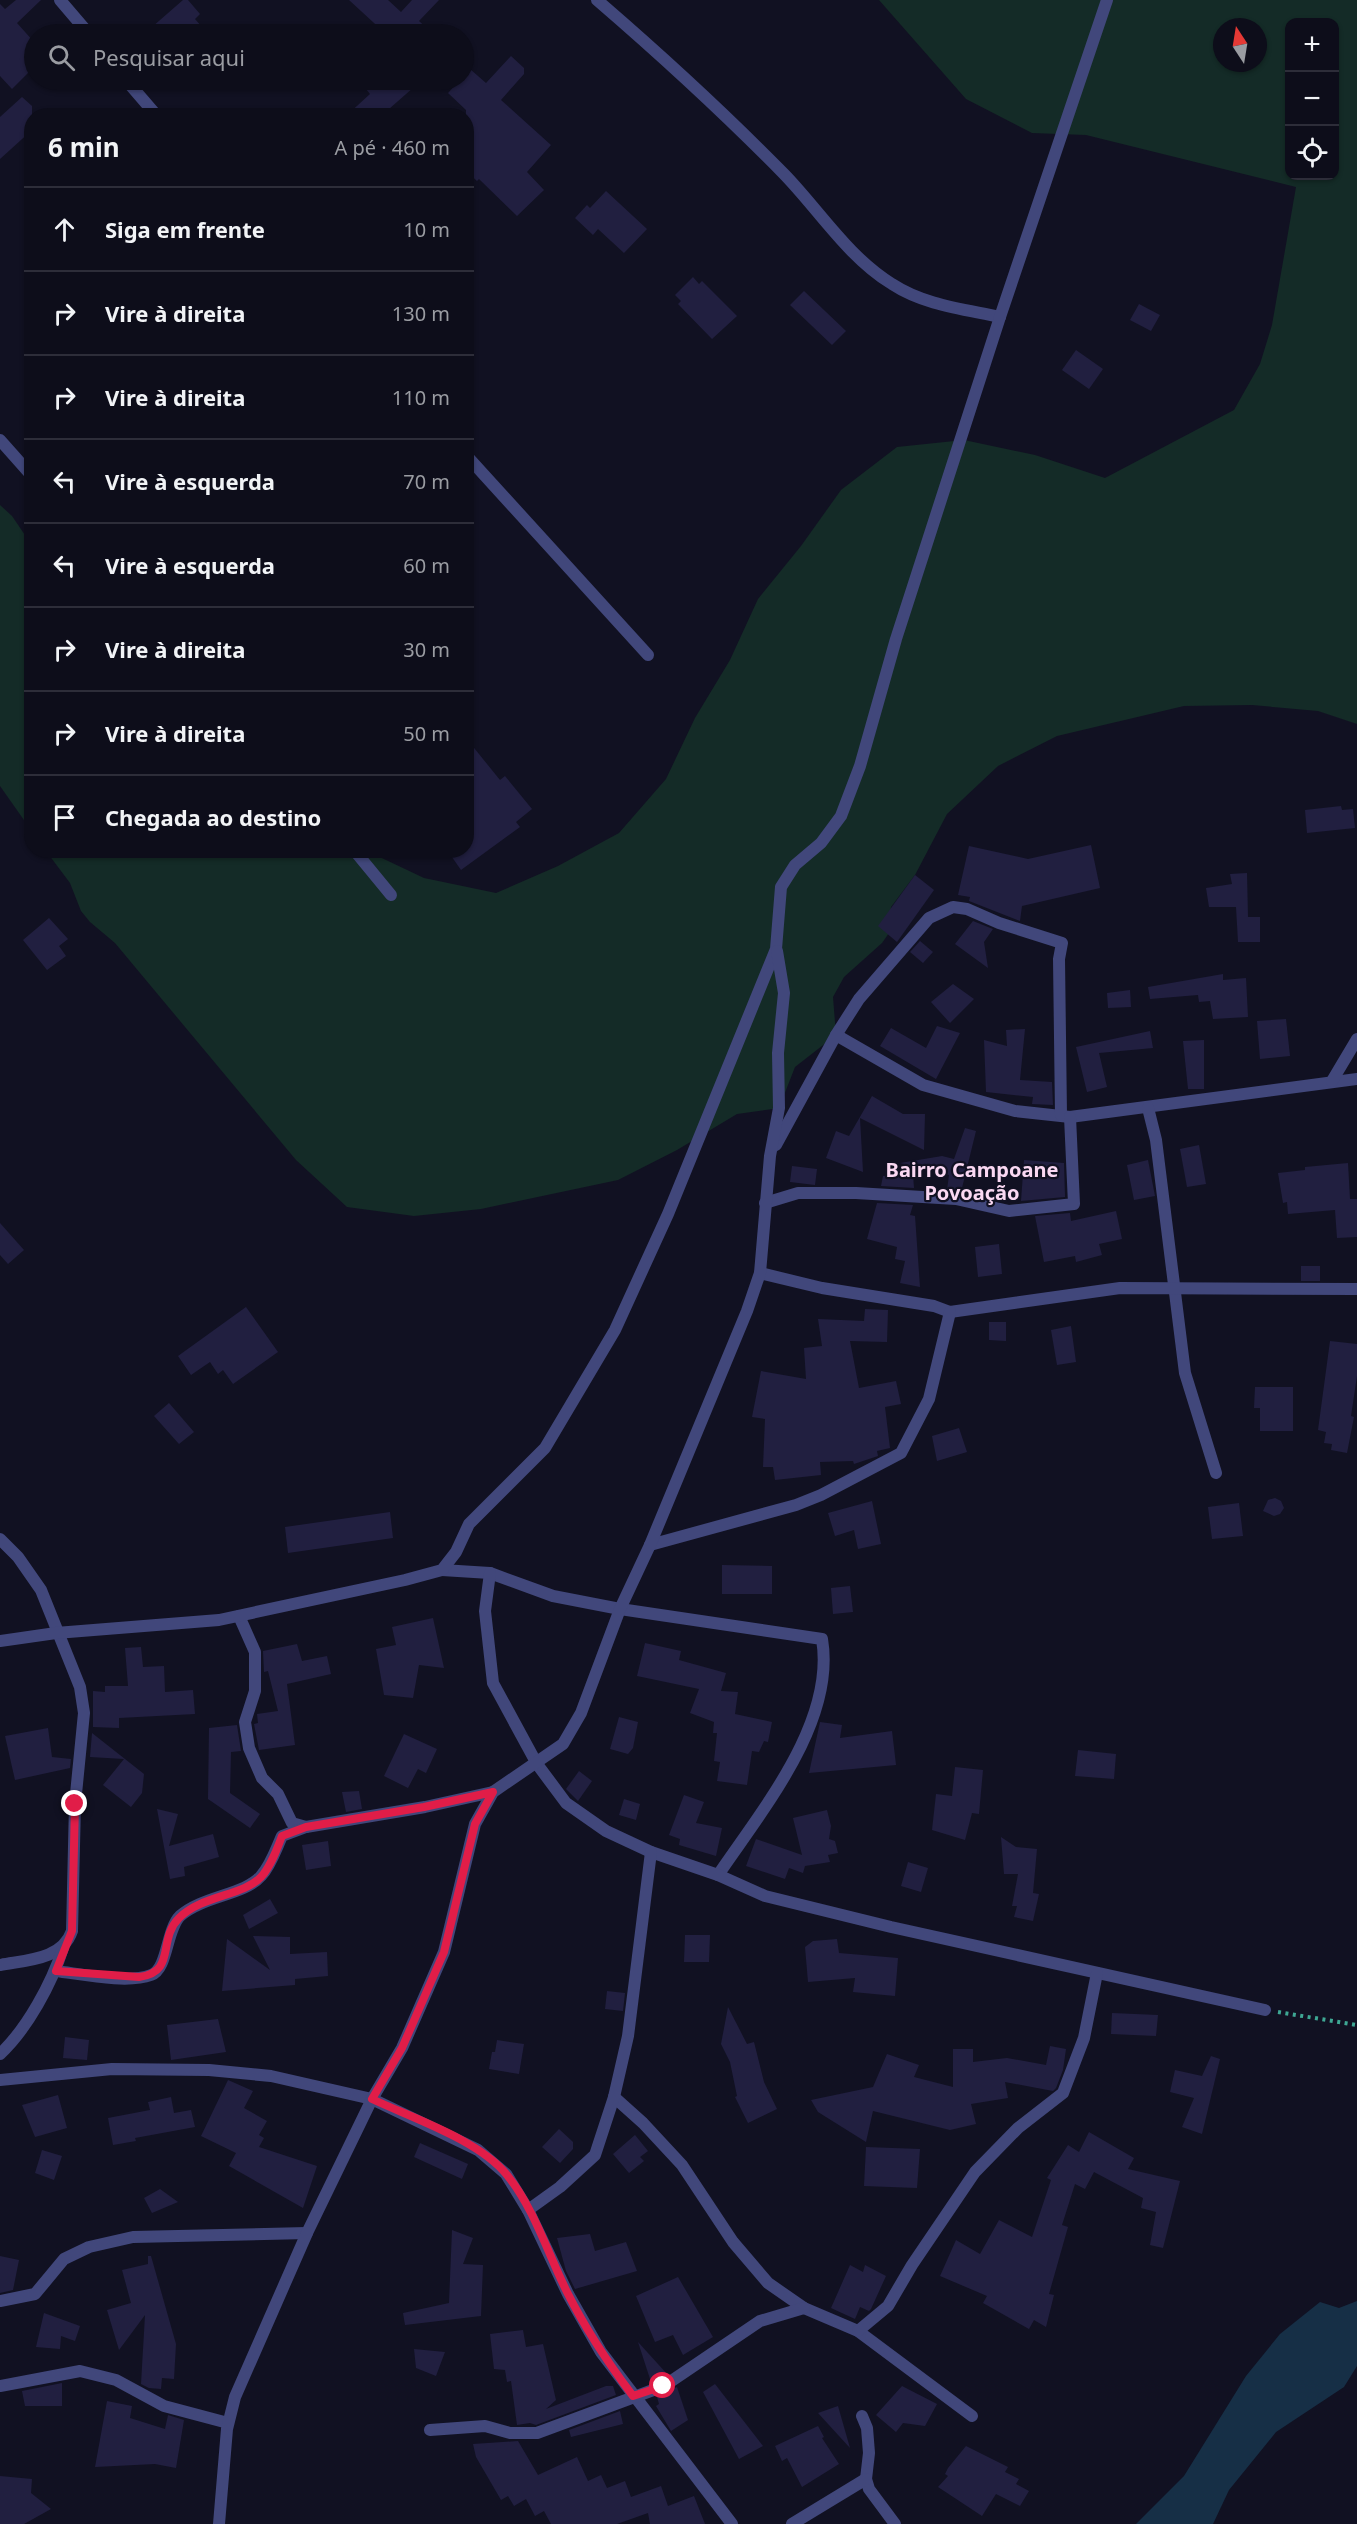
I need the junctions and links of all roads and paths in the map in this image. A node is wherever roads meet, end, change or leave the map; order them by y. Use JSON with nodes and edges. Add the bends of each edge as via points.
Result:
{"nodes":[{"id":1,"x":60,"y":0,"type":"edge"},
{"id":2,"x":597,"y":0,"type":"edge"},
{"id":3,"x":1107,"y":0,"type":"edge"},
{"id":4,"x":80,"y":24,"type":"edge"},
{"id":5,"x":135,"y":90,"type":"edge"},
{"id":6,"x":150,"y":108,"type":"edge"},
{"id":7,"x":1000,"y":316,"type":"junction"},
{"id":8,"x":0,"y":440,"type":"edge"},
{"id":9,"x":474,"y":464,"type":"edge"},
{"id":10,"x":24,"y":467,"type":"edge"},
{"id":11,"x":648,"y":655,"type":"dead end"},
{"id":12,"x":361,"y":858,"type":"edge"},
{"id":13,"x":391,"y":895,"type":"dead end"},
{"id":14,"x":776,"y":949,"type":"junction"},
{"id":15,"x":836,"y":1035,"type":"junction"},
{"id":16,"x":1357,"y":1039,"type":"edge"},
{"id":17,"x":1357,"y":1081,"type":"edge"},
{"id":18,"x":1332,"y":1082,"type":"junction"},
{"id":19,"x":1148,"y":1108,"type":"junction"},
{"id":20,"x":1065,"y":1116,"type":"junction"},
{"id":21,"x":770,"y":1156,"type":"junction"},
{"id":22,"x":765,"y":1203,"type":"junction"},
{"id":23,"x":760,"y":1273,"type":"junction"},
{"id":24,"x":1175,"y":1288,"type":"junction"},
{"id":25,"x":1357,"y":1289,"type":"edge"},
{"id":26,"x":950,"y":1312,"type":"junction"},
{"id":27,"x":1216,"y":1473,"type":"dead end"},
{"id":28,"x":0,"y":1539,"type":"edge"},
{"id":29,"x":650,"y":1545,"type":"junction"},
{"id":30,"x":442,"y":1570,"type":"junction"},
{"id":31,"x":489,"y":1573,"type":"junction"},
{"id":32,"x":620,"y":1609,"type":"junction"},
{"id":33,"x":239,"y":1616,"type":"junction"},
{"id":34,"x":56,"y":1633,"type":"junction"},
{"id":35,"x":0,"y":1641,"type":"edge"},
{"id":36,"x":537,"y":1764,"type":"junction"},
{"id":37,"x":493,"y":1792,"type":"junction"},
{"id":38,"x":306,"y":1827,"type":"junction"},
{"id":39,"x":651,"y":1852,"type":"junction"},
{"id":40,"x":718,"y":1875,"type":"junction"},
{"id":41,"x":63,"y":1948,"type":"junction"},
{"id":42,"x":0,"y":1965,"type":"edge"},
{"id":43,"x":56,"y":1971,"type":"junction"},
{"id":44,"x":1097,"y":1973,"type":"junction"},
{"id":45,"x":1265,"y":2010,"type":"joint"},
{"id":46,"x":1357,"y":2025,"type":"edge"},
{"id":47,"x":0,"y":2054,"type":"edge"},
{"id":48,"x":0,"y":2080,"type":"edge"},
{"id":49,"x":614,"y":2097,"type":"junction"},
{"id":50,"x":372,"y":2099,"type":"junction"},
{"id":51,"x":528,"y":2210,"type":"junction"},
{"id":52,"x":307,"y":2233,"type":"junction"},
{"id":53,"x":0,"y":2301,"type":"edge"},
{"id":54,"x":804,"y":2308,"type":"junction"},
{"id":55,"x":858,"y":2331,"type":"junction"},
{"id":56,"x":0,"y":2386,"type":"edge"},
{"id":57,"x":633,"y":2396,"type":"junction"},
{"id":58,"x":862,"y":2416,"type":"dead end"},
{"id":59,"x":972,"y":2416,"type":"dead end"},
{"id":60,"x":228,"y":2423,"type":"junction"},
{"id":61,"x":429,"y":2430,"type":"dead end"},
{"id":62,"x":866,"y":2479,"type":"junction"},
{"id":63,"x":219,"y":2524,"type":"edge"},
{"id":64,"x":732,"y":2524,"type":"edge"},
{"id":65,"x":792,"y":2524,"type":"edge"},
{"id":66,"x":895,"y":2524,"type":"edge"}],
"edges":[{"from":1,"to":4,"type":"street"},
{"from":2,"to":7,"type":"street","via":[[686,77],[785,175],[836,233],[890,283],[914,296]]},
{"from":3,"to":7,"type":"street"},
{"from":5,"to":6,"type":"street"},
{"from":7,"to":14,"type":"street","via":[[896,639],[860,766],[841,816],[821,843],[795,865],[781,887]]},
{"from":8,"to":10,"type":"street"},
{"from":9,"to":11,"type":"street"},
{"from":12,"to":13,"type":"street"},
{"from":14,"to":21,"type":"street","via":[[784,993],[778,1053],[779,1108]]},
{"from":14,"to":30,"type":"street","via":[[668,1214],[615,1330],[545,1448],[469,1524]]},
{"from":15,"to":20,"type":"street","via":[[923,1085],[1015,1111]]},
{"from":15,"to":20,"type":"street","via":[[860,999],[929,918],[953,907],[981,914],[1062,943],[1059,959]]},
{"from":15,"to":21,"type":"street"},
{"from":16,"to":18,"type":"street"},
{"from":17,"to":18,"type":"street"},
{"from":18,"to":19,"type":"street"},
{"from":19,"to":20,"type":"street"},
{"from":19,"to":24,"type":"street","via":[[1156,1140]]},
{"from":20,"to":22,"type":"street","via":[[1074,1204],[1009,1211],[956,1199],[856,1192],[798,1193]]},
{"from":21,"to":22,"type":"street"},
{"from":22,"to":23,"type":"street"},
{"from":23,"to":26,"type":"street"},
{"from":23,"to":29,"type":"street"},
{"from":24,"to":25,"type":"street"},
{"from":24,"to":26,"type":"street","via":[[1120,1288]]},
{"from":24,"to":27,"type":"street","via":[[1185,1373]]},
{"from":26,"to":29,"type":"street","via":[[929,1399],[901,1453],[796,1505]]},
{"from":28,"to":34,"type":"street","via":[[41,1590]]},
{"from":29,"to":32,"type":"street"},
{"from":30,"to":31,"type":"street"},
{"from":30,"to":33,"type":"street"},
{"from":31,"to":32,"type":"street","via":[[553,1596]]},
{"from":31,"to":36,"type":"street","via":[[485,1611],[493,1683]]},
{"from":32,"to":36,"type":"street","via":[[581,1713],[563,1744]]},
{"from":32,"to":40,"type":"street","via":[[822,1639],[825,1659],[820,1700],[800,1746]]},
{"from":33,"to":34,"type":"street"},
{"from":33,"to":38,"type":"street","via":[[255,1652],[255,1691],[244,1722],[249,1748],[262,1778],[278,1794],[292,1823]]},
{"from":34,"to":35,"type":"street"},
{"from":34,"to":41,"type":"street","via":[[77,1679],[84,1713],[75,1804],[72,1931]]},
{"from":36,"to":37,"type":"street"},
{"from":36,"to":39,"type":"street","via":[[566,1803],[606,1831]]},
{"from":37,"to":38,"type":"street"},
{"from":37,"to":50,"type":"street","via":[[475,1824],[444,1952],[402,2048]]},
{"from":38,"to":43,"type":"street","via":[[282,1836],[260,1877],[247,1886],[195,1905],[181,1916],[173,1924],[160,1970],[152,1975],[96,1976]]},
{"from":39,"to":40,"type":"street"},
{"from":39,"to":49,"type":"street","via":[[628,2036]]},
{"from":40,"to":44,"type":"street","via":[[765,1896]]},
{"from":41,"to":42,"type":"street"},
{"from":41,"to":43,"type":"street"},
{"from":43,"to":47,"type":"street","via":[[13,2042]]},
{"from":44,"to":45,"type":"street"},
{"from":44,"to":55,"type":"street","via":[[1084,2038],[1063,2093],[1018,2128],[975,2172],[888,2306]]},
{"from":45,"to":46,"type":"path"},
{"from":48,"to":50,"type":"street","via":[[112,2069],[210,2070],[271,2076]]},
{"from":49,"to":51,"type":"street","via":[[595,2155]]},
{"from":49,"to":54,"type":"street","via":[[681,2165],[733,2242],[768,2283]]},
{"from":50,"to":51,"type":"street","via":[[478,2150],[506,2174]]},
{"from":50,"to":52,"type":"street"},
{"from":51,"to":57,"type":"street","via":[[568,2294],[601,2352]]},
{"from":52,"to":53,"type":"street","via":[[133,2237],[89,2247],[64,2259],[35,2294]]},
{"from":52,"to":60,"type":"street","via":[[235,2397]]},
{"from":54,"to":55,"type":"street"},
{"from":54,"to":57,"type":"street","via":[[760,2321],[663,2386]]},
{"from":55,"to":59,"type":"street"},
{"from":56,"to":60,"type":"street","via":[[80,2371],[116,2380],[164,2406]]},
{"from":57,"to":61,"type":"street","via":[[537,2433],[510,2433],[485,2426]]},
{"from":57,"to":64,"type":"street"},
{"from":58,"to":62,"type":"street","via":[[869,2453]]},
{"from":60,"to":63,"type":"street"},
{"from":62,"to":65,"type":"street"},
{"from":62,"to":66,"type":"street"}]}
